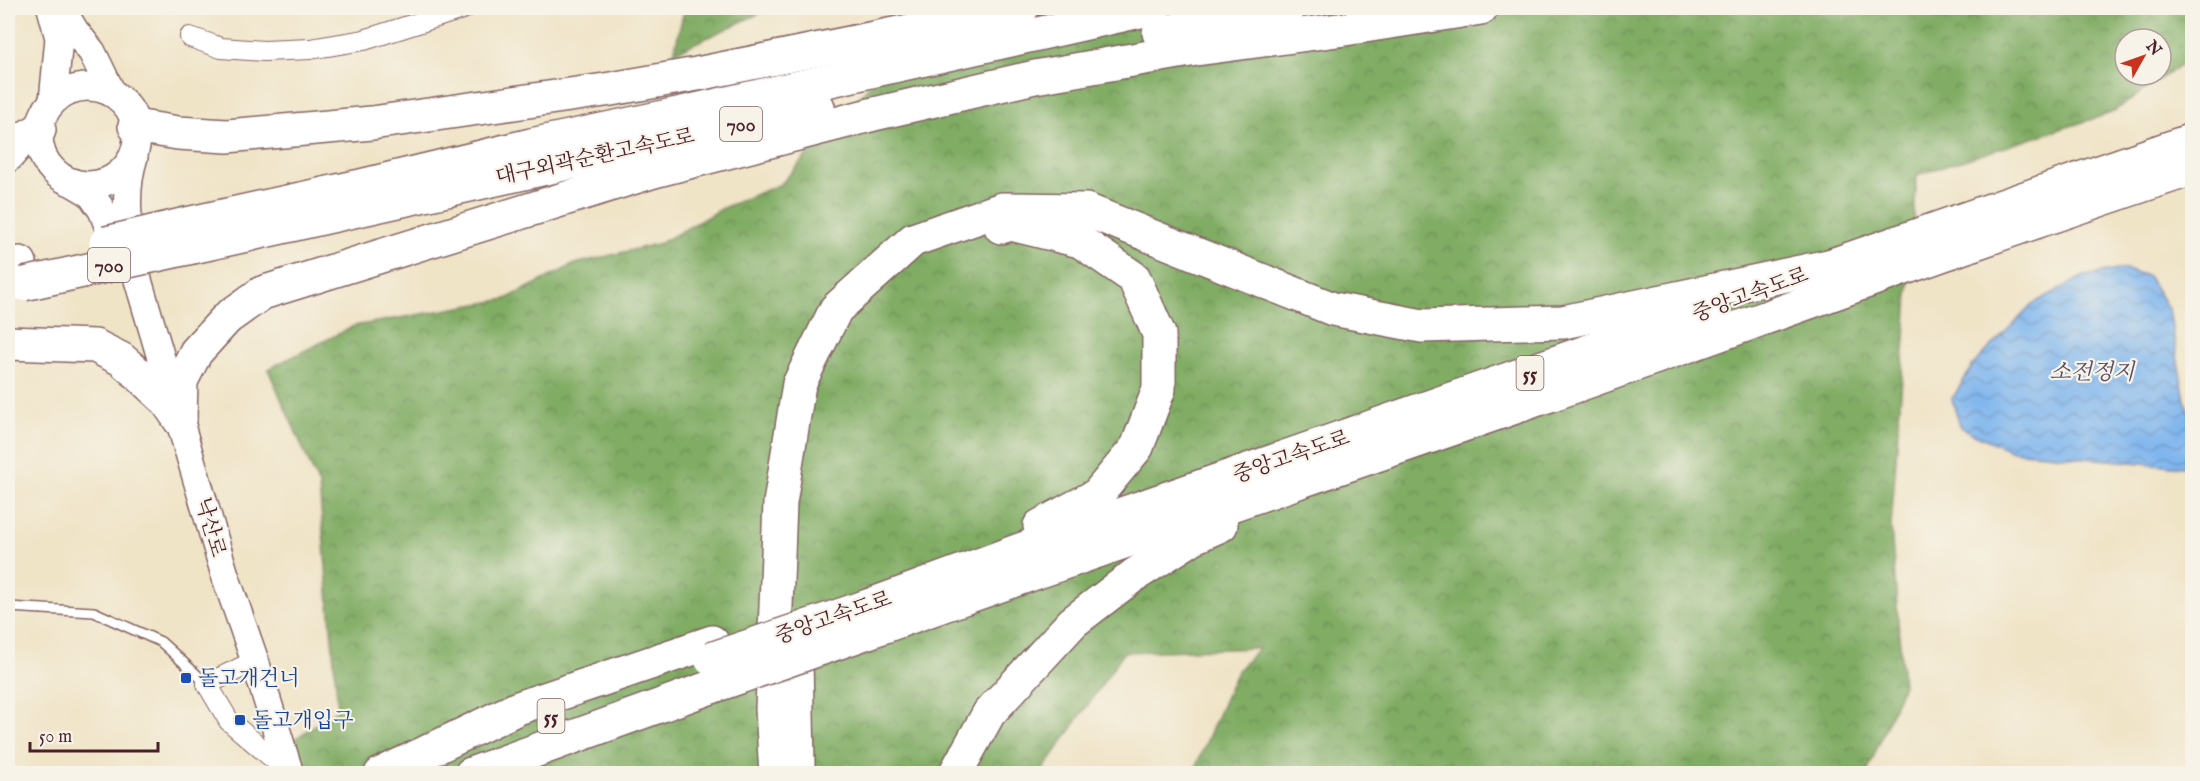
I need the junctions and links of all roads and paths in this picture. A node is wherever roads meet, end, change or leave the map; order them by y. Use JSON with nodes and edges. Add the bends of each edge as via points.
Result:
{"nodes":[{"id":1,"x":51,"y":8,"type":"edge"},
{"id":2,"x":61,"y":8,"type":"edge"},
{"id":3,"x":465,"y":8,"type":"edge"},
{"id":4,"x":1022,"y":8,"type":"edge"},
{"id":5,"x":1154,"y":8,"type":"edge"},
{"id":6,"x":1289,"y":8,"type":"edge"},
{"id":7,"x":1481,"y":8,"type":"edge"},
{"id":8,"x":190,"y":38,"type":"dead end"},
{"id":9,"x":111,"y":91,"type":"junction"},
{"id":10,"x":46,"y":116,"type":"junction"},
{"id":11,"x":2193,"y":140,"type":"edge"},
{"id":12,"x":134,"y":141,"type":"junction"},
{"id":13,"x":8,"y":155,"type":"edge"},
{"id":14,"x":2193,"y":169,"type":"edge"},
{"id":15,"x":73,"y":183,"type":"junction"},
{"id":16,"x":190,"y":236,"type":"junction"},
{"id":17,"x":1829,"y":266,"type":"junction"},
{"id":18,"x":15,"y":275,"type":"edge"},
{"id":19,"x":138,"y":280,"type":"junction"},
{"id":20,"x":8,"y":343,"type":"edge"},
{"id":21,"x":180,"y":420,"type":"junction"},
{"id":22,"x":1401,"y":446,"type":"junction"},
{"id":23,"x":8,"y":607,"type":"edge"},
{"id":24,"x":866,"y":609,"type":"junction"},
{"id":25,"x":255,"y":661,"type":"junction"},
{"id":26,"x":712,"y":662,"type":"junction"},
{"id":27,"x":207,"y":684,"type":"junction"},
{"id":28,"x":290,"y":773,"type":"edge"},
{"id":29,"x":381,"y":774,"type":"edge"},
{"id":30,"x":391,"y":774,"type":"edge"},
{"id":31,"x":471,"y":774,"type":"edge"},
{"id":32,"x":776,"y":774,"type":"edge"},
{"id":33,"x":799,"y":774,"type":"edge"},
{"id":34,"x":955,"y":774,"type":"edge"}],
"edges":[{"from":1,"to":10,"type":"main road","via":[[59,38]]},
{"from":2,"to":9,"type":"main road","via":[[92,52]]},
{"from":3,"to":8,"type":"street","via":[[364,40],[310,49],[221,48]]},
{"from":4,"to":12,"type":"highway","via":[[605,90],[372,123],[227,136],[178,133]]},
{"from":5,"to":16,"type":"highway","name":"대구외곽순환고속도로","number":"700","via":[[531,145],[360,186]]},
{"from":6,"to":16,"type":"highway","name":"대구외곽순환고속도로","number":"700"},
{"from":7,"to":21,"type":"highway","via":[[1047,75],[874,114],[654,171],[262,293],[227,318],[196,352],[182,381]]},
{"from":9,"to":10,"type":"main road","via":[[80,86],[65,92]]},
{"from":9,"to":12,"type":"main road","via":[[124,100]]},
{"from":10,"to":13,"type":"highway"},
{"from":10,"to":15,"type":"main road","via":[[40,147],[58,175]]},
{"from":11,"to":17,"type":"highway","name":"중앙고속도로","number":"55"},
{"from":12,"to":15,"type":"main road","via":[[121,174],[90,186]]},
{"from":12,"to":19,"type":"main road","via":[[127,207]]},
{"from":14,"to":22,"type":"highway","name":"중앙고속도로","number":"55","via":[[2049,216]]},
{"from":15,"to":19,"type":"main road","via":[[90,193],[102,210],[113,238]]},
{"from":16,"to":18,"type":"highway","name":"대구외곽순환고속도로","number":"700","bridge":true},
{"from":17,"to":24,"type":"highway","name":"중앙고속도로","number":"55","via":[[1050,539]]},
{"from":17,"to":32,"type":"highway","via":[[1563,322],[1422,326],[1333,309],[1086,210],[1002,209],[913,240],[836,309],[799,384],[780,503],[772,709]]},
{"from":19,"to":21,"type":"main road","name":"낙산로"},
{"from":20,"to":21,"type":"highway","via":[[95,346],[129,365],[166,400]]},
{"from":21,"to":25,"type":"main road","name":"낙산로","via":[[225,575]]},
{"from":22,"to":24,"type":"highway","name":"중앙고속도로","number":"55"},
{"from":22,"to":34,"type":"highway","via":[[1194,537],[1132,576],[1073,622],[989,712]]},
{"from":23,"to":27,"type":"lane","via":[[94,612],[161,642]]},
{"from":24,"to":26,"type":"highway","name":"중앙고속도로","number":"55","bridge":true},
{"from":24,"to":33,"type":"highway","via":[[1097,495],[1137,447],[1159,389],[1159,334],[1134,278],[1080,241],[1011,224],[924,252],[852,321],[819,384],[797,498]]},
{"from":25,"to":27,"type":"street"},
{"from":25,"to":28,"type":"main road","name":"낙산로"},
{"from":26,"to":29,"type":"highway","via":[[518,708]]},
{"from":26,"to":30,"type":"highway","name":"중앙고속도로","number":"55"},
{"from":26,"to":31,"type":"highway","name":"중앙고속도로","number":"55"},
{"from":27,"to":28,"type":"street","via":[[229,721]]}]}
